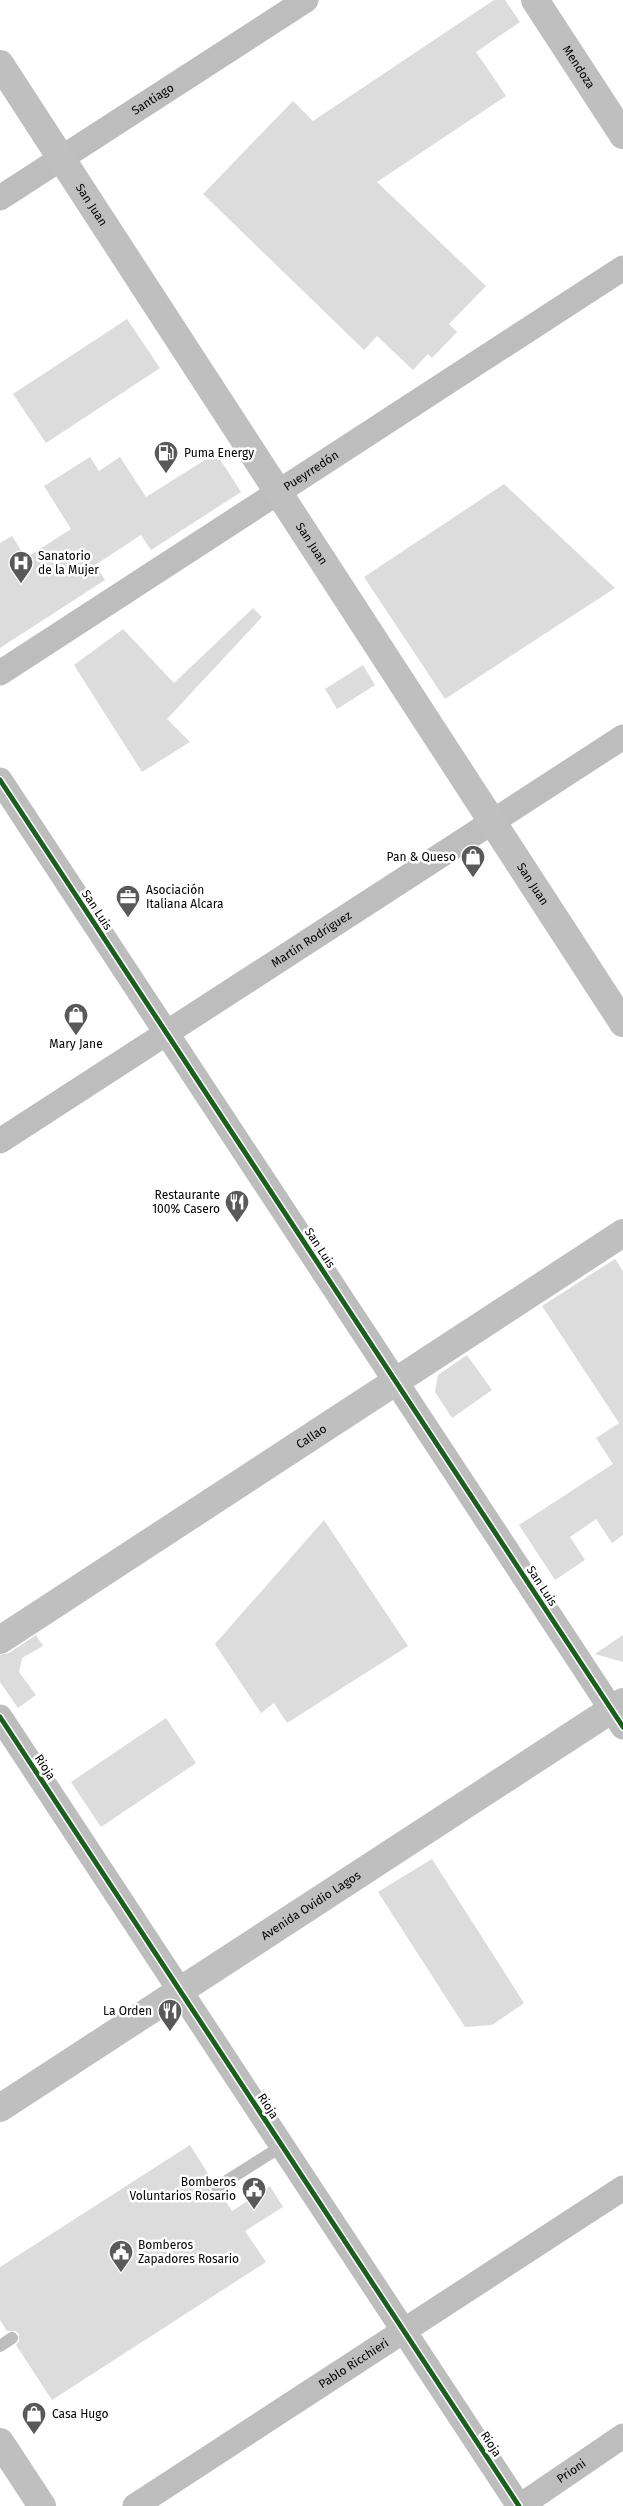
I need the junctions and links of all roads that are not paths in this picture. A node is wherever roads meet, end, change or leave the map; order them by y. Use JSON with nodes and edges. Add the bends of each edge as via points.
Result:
{"nodes":[{"id":1,"x":306,"y":0,"type":"edge"},
{"id":2,"x":535,"y":0,"type":"edge"},
{"id":3,"x":0,"y":64,"type":"edge"},
{"id":4,"x":623,"y":135,"type":"edge"},
{"id":5,"x":61,"y":159,"type":"junction"},
{"id":6,"x":0,"y":198,"type":"edge"},
{"id":7,"x":623,"y":268,"type":"edge"},
{"id":8,"x":278,"y":492,"type":"junction"},
{"id":9,"x":0,"y":673,"type":"edge"},
{"id":10,"x":623,"y":737,"type":"edge"},
{"id":11,"x":0,"y":780,"type":"edge"},
{"id":12,"x":492,"y":822,"type":"junction"},
{"id":13,"x":623,"y":1023,"type":"edge"},
{"id":14,"x":167,"y":1033,"type":"junction"},
{"id":15,"x":0,"y":1141,"type":"edge"},
{"id":16,"x":623,"y":1233,"type":"edge"},
{"id":17,"x":396,"y":1382,"type":"junction"},
{"id":18,"x":0,"y":1640,"type":"edge"},
{"id":19,"x":619,"y":1713,"type":"edge"},
{"id":20,"x":0,"y":1717,"type":"edge"},
{"id":21,"x":180,"y":1990,"type":"junction"},
{"id":22,"x":0,"y":2108,"type":"edge"},
{"id":23,"x":282,"y":2146,"type":"junction"},
{"id":24,"x":216,"y":2187,"type":"dead end"},
{"id":25,"x":623,"y":2188,"type":"edge"},
{"id":26,"x":404,"y":2330,"type":"junction"},
{"id":27,"x":12,"y":2338,"type":"dead end"},
{"id":28,"x":0,"y":2346,"type":"edge"},
{"id":29,"x":623,"y":2436,"type":"edge"},
{"id":30,"x":0,"y":2442,"type":"edge"},
{"id":31,"x":42,"y":2506,"type":"edge"},
{"id":32,"x":135,"y":2506,"type":"edge"},
{"id":33,"x":519,"y":2506,"type":"edge"}],
"edges":[{"from":1,"to":5,"type":"street","name":"Santiago"},
{"from":2,"to":4,"type":"main road","name":"Mendoza"},
{"from":3,"to":5,"type":"main road","name":"San Juan"},
{"from":5,"to":6,"type":"street","name":"Santiago"},
{"from":5,"to":8,"type":"main road","name":"San Juan"},
{"from":7,"to":8,"type":"street","name":"Pueyrredón"},
{"from":8,"to":9,"type":"street","name":"Pueyrredón"},
{"from":8,"to":12,"type":"main road","name":"San Juan"},
{"from":10,"to":12,"type":"street","name":"Martín Rodríguez"},
{"from":11,"to":14,"type":"street","name":"San Luis"},
{"from":12,"to":13,"type":"main road","name":"San Juan"},
{"from":12,"to":14,"type":"street","name":"Martín Rodríguez"},
{"from":14,"to":15,"type":"street","name":"Martín Rodríguez"},
{"from":14,"to":17,"type":"street","name":"San Luis"},
{"from":16,"to":17,"type":"main road","name":"Callao"},
{"from":17,"to":18,"type":"main road","name":"Callao"},
{"from":17,"to":19,"type":"street","name":"San Luis"},
{"from":19,"to":21,"type":"main road","name":"Avenida Ovidio Lagos"},
{"from":20,"to":21,"type":"street","name":"Rioja"},
{"from":21,"to":22,"type":"main road","name":"Avenida Ovidio Lagos"},
{"from":21,"to":23,"type":"street","name":"Rioja"},
{"from":23,"to":24,"type":"lane"},
{"from":23,"to":26,"type":"street","name":"Rioja"},
{"from":25,"to":26,"type":"street","name":"Pablo Ricchieri"},
{"from":26,"to":32,"type":"street","name":"Pablo Ricchieri"},
{"from":26,"to":33,"type":"street","name":"Rioja"},
{"from":27,"to":28,"type":"lane"},
{"from":29,"to":33,"type":"street","name":"Prioni"},
{"from":30,"to":31,"type":"main road"}]}
